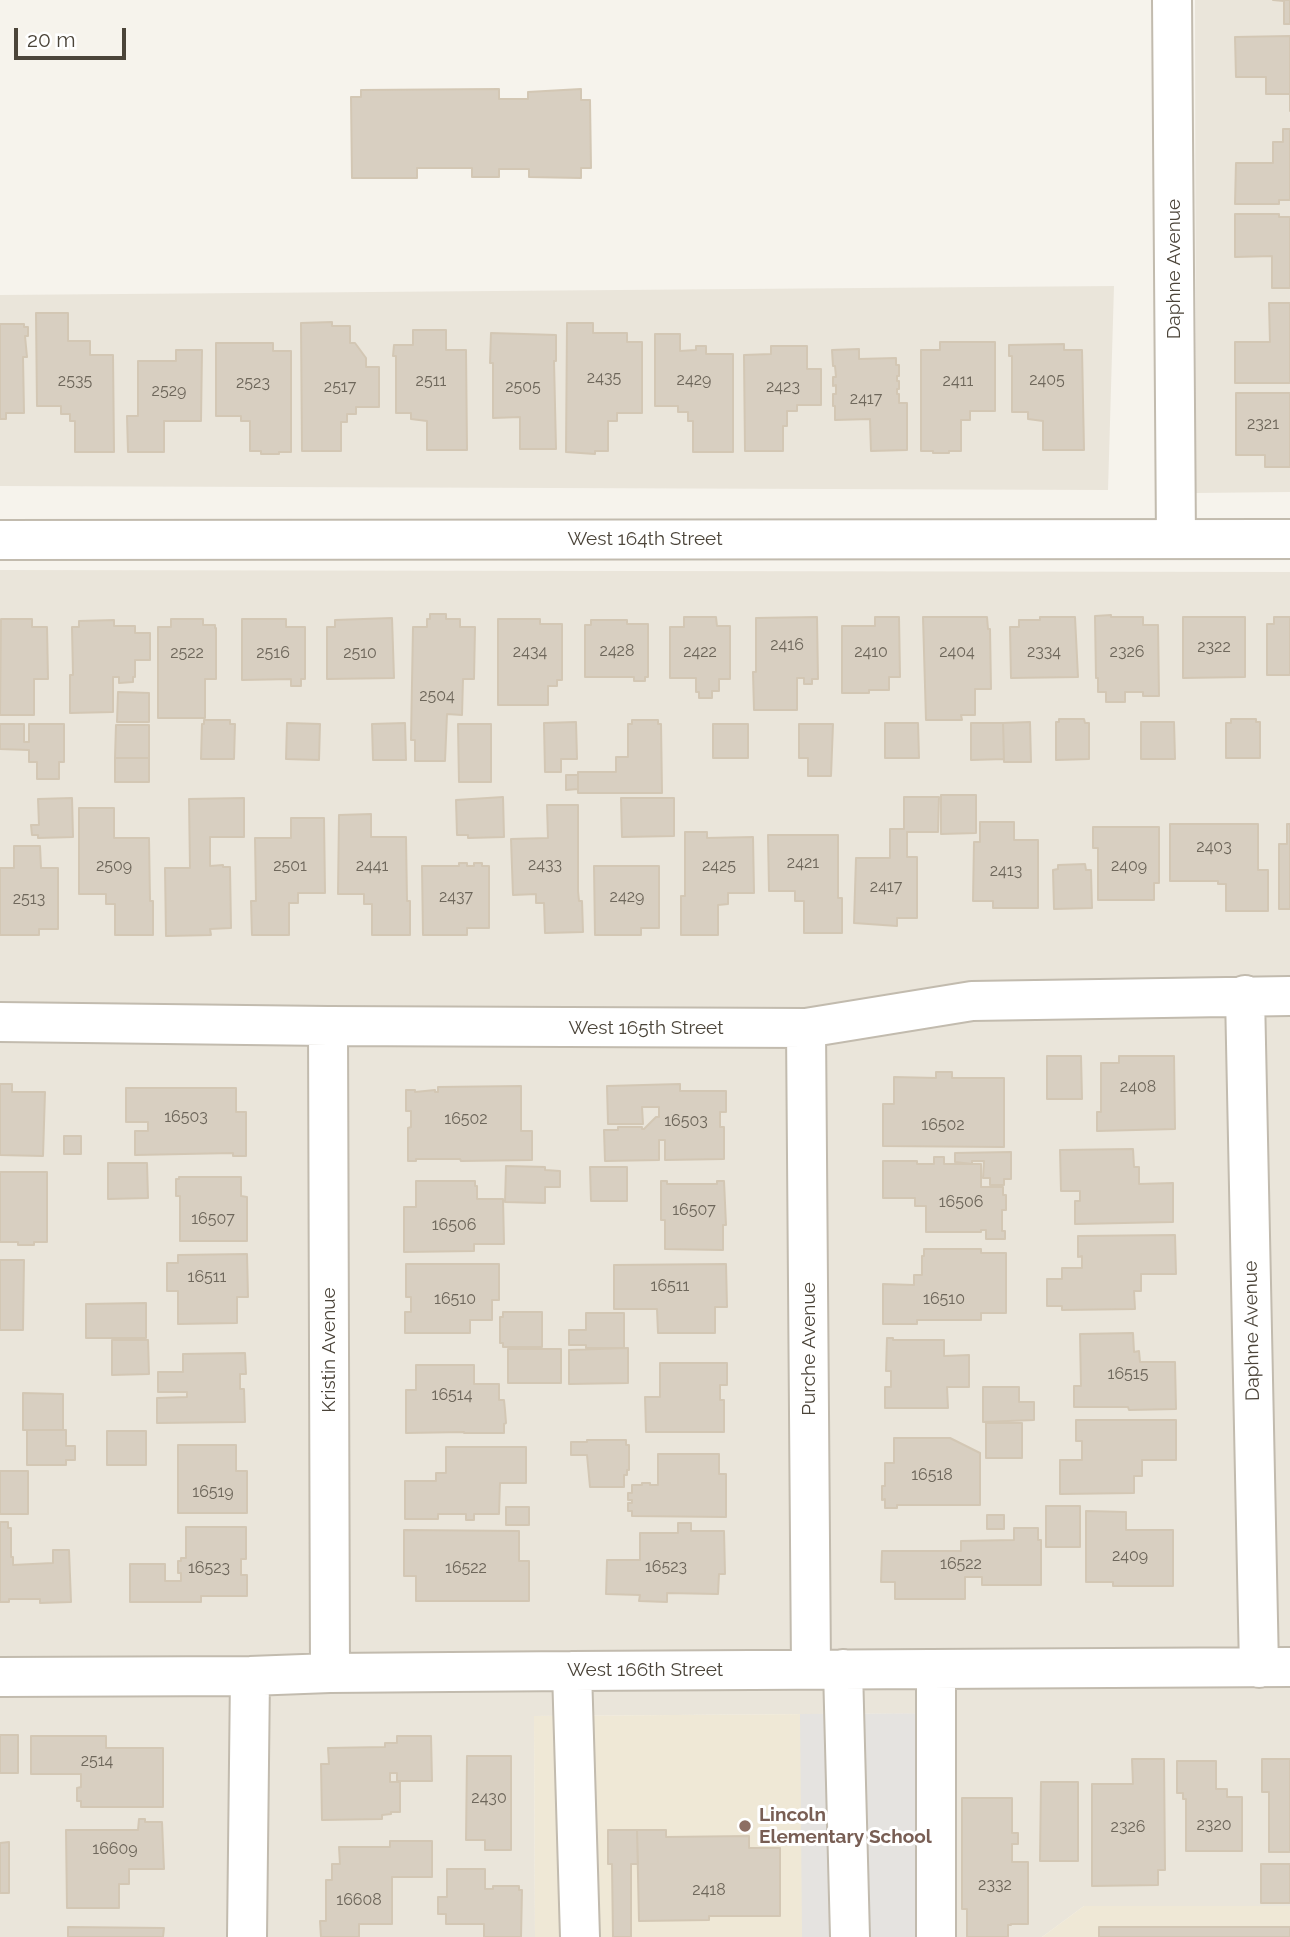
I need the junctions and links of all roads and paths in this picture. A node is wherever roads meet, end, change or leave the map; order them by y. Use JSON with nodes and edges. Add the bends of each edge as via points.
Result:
{"nodes":[{"id":1,"x":1172,"y":0,"type":"edge"},
{"id":2,"x":1290,"y":538,"type":"edge"},
{"id":3,"x":1176,"y":539,"type":"junction"},
{"id":4,"x":0,"y":540,"type":"edge"},
{"id":5,"x":1245,"y":995,"type":"junction"},
{"id":6,"x":1290,"y":996,"type":"edge"},
{"id":7,"x":0,"y":1022,"type":"edge"},
{"id":8,"x":328,"y":1026,"type":"junction"},
{"id":9,"x":806,"y":1028,"type":"junction"},
{"id":10,"x":1275,"y":1667,"type":"edge"},
{"id":11,"x":827,"y":1669,"type":"junction"},
{"id":12,"x":936,"y":1669,"type":"junction"},
{"id":13,"x":572,"y":1671,"type":"junction"},
{"id":14,"x":330,"y":1673,"type":"junction"},
{"id":15,"x":250,"y":1676,"type":"junction"},
{"id":16,"x":0,"y":1677,"type":"edge"},
{"id":17,"x":247,"y":1937,"type":"edge"},
{"id":18,"x":580,"y":1937,"type":"edge"},
{"id":19,"x":850,"y":1937,"type":"edge"},
{"id":20,"x":936,"y":1937,"type":"edge"}],
"edges":[{"from":1,"to":3,"type":"street","name":"Daphne Avenue"},
{"from":2,"to":3,"type":"street","name":"West 164th Street"},
{"from":3,"to":4,"type":"street","name":"West 164th Street"},
{"from":5,"to":6,"type":"street","name":"West 165th Street"},
{"from":5,"to":9,"type":"street","name":"West 165th Street","via":[[972,1001]]},
{"from":5,"to":10,"type":"street","name":"Daphne Avenue"},
{"from":7,"to":8,"type":"street","name":"West 165th Street"},
{"from":8,"to":9,"type":"street","name":"West 165th Street"},
{"from":8,"to":14,"type":"street","name":"Kristin Avenue"},
{"from":9,"to":11,"type":"street","name":"Purche Avenue"},
{"from":10,"to":12,"type":"street","name":"West 166th Street"},
{"from":11,"to":12,"type":"street","name":"West 166th Street"},
{"from":11,"to":13,"type":"street","name":"West 166th Street"},
{"from":11,"to":19,"type":"street","name":"Purche Avenue"},
{"from":12,"to":20,"type":"street"},
{"from":13,"to":14,"type":"street","name":"West 166th Street"},
{"from":13,"to":18,"type":"street"},
{"from":14,"to":15,"type":"street","name":"West 166th Street"},
{"from":15,"to":16,"type":"street","name":"West 166th Street"},
{"from":15,"to":17,"type":"street"}]}
